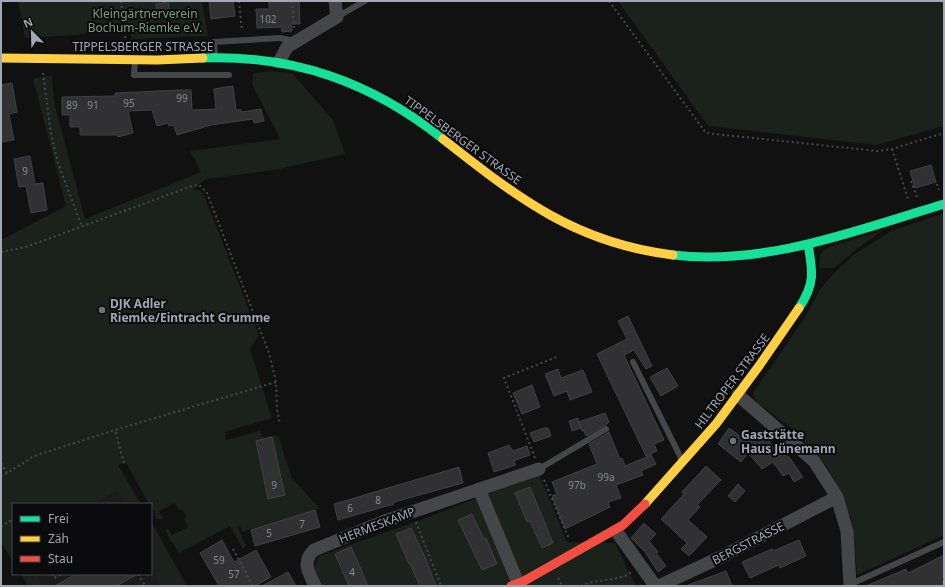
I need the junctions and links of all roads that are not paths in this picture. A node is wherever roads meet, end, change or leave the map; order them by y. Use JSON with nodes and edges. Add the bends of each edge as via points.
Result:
{"nodes":[{"id":1,"x":335,"y":1,"type":"edge"},
{"id":2,"x":365,"y":1,"type":"edge"},
{"id":3,"x":337,"y":17,"type":"junction"},
{"id":4,"x":296,"y":41,"type":"junction"},
{"id":5,"x":1,"y":58,"type":"edge"},
{"id":6,"x":132,"y":59,"type":"junction"},
{"id":7,"x":200,"y":59,"type":"junction"},
{"id":8,"x":215,"y":59,"type":"junction"},
{"id":9,"x":168,"y":60,"type":"junction"},
{"id":10,"x":279,"y":62,"type":"junction"},
{"id":11,"x":202,"y":75,"type":"junction"},
{"id":12,"x":229,"y":75,"type":"dead end"},
{"id":13,"x":169,"y":76,"type":"junction"},
{"id":14,"x":944,"y":204,"type":"edge"},
{"id":15,"x":808,"y":244,"type":"junction"},
{"id":16,"x":633,"y":362,"type":"dead end"},
{"id":17,"x":738,"y":395,"type":"junction"},
{"id":18,"x":606,"y":429,"type":"dead end"},
{"id":19,"x":683,"y":461,"type":"junction"},
{"id":20,"x":539,"y":469,"type":"joint"},
{"id":21,"x":479,"y":489,"type":"junction"},
{"id":22,"x":836,"y":497,"type":"junction"},
{"id":23,"x":616,"y":531,"type":"junction"},
{"id":24,"x":944,"y":542,"type":"edge"},
{"id":25,"x":515,"y":585,"type":"edge"},
{"id":26,"x":851,"y":585,"type":"edge"},
{"id":27,"x":315,"y":586,"type":"edge"},
{"id":28,"x":658,"y":586,"type":"edge"}],
"edges":[{"from":1,"to":3,"type":"street"},
{"from":2,"to":3,"type":"lane"},
{"from":3,"to":4,"type":"street"},
{"from":4,"to":8,"type":"lane","via":[[280,38],[214,42]]},
{"from":4,"to":10,"type":"street","via":[[287,48]]},
{"from":5,"to":6,"type":"street","name":"TIPPELSBERGER STRASSE"},
{"from":6,"to":9,"type":"street","name":"TIPPELSBERGER STRASSE"},
{"from":6,"to":13,"type":"lane","via":[[134,75]]},
{"from":7,"to":8,"type":"street","name":"TIPPELSBERGER STRASSE"},
{"from":7,"to":9,"type":"street","name":"TIPPELSBERGER STRASSE"},
{"from":7,"to":11,"type":"lane"},
{"from":8,"to":10,"type":"street","name":"TIPPELSBERGER STRASSE","via":[[243,58]]},
{"from":9,"to":13,"type":"lane"},
{"from":10,"to":15,"type":"street","name":"TIPPELSBERGER STRASSE","via":[[340,79],[404,110],[534,206],[599,239],[677,257],[710,258],[776,252]]},
{"from":11,"to":12,"type":"lane"},
{"from":11,"to":13,"type":"lane"},
{"from":14,"to":15,"type":"street"},
{"from":15,"to":17,"type":"street","name":"HILTROPER STRASSE","via":[[812,270],[808,294]]},
{"from":16,"to":19,"type":"lane"},
{"from":17,"to":19,"type":"street","name":"HILTROPER STRASSE"},
{"from":17,"to":22,"type":"street","via":[[814,461]]},
{"from":18,"to":20,"type":"lane","name":"HERMESKAMP"},
{"from":19,"to":23,"type":"street","name":"HILTROPER STRASSE","via":[[642,507]]},
{"from":20,"to":21,"type":"street","name":"HERMESKAMP"},
{"from":21,"to":25,"type":"street"},
{"from":21,"to":27,"type":"street","name":"HERMESKAMP","via":[[412,511],[314,550],[308,556],[306,565]]},
{"from":22,"to":26,"type":"street","via":[[847,531]]},
{"from":22,"to":28,"type":"street","name":"BERGSTRASSE","via":[[721,557]]},
{"from":23,"to":25,"type":"street","name":"HILTROPER STRASSE"},
{"from":23,"to":28,"type":"street","name":"BERGSTRASSE"},
{"from":24,"to":26,"type":"lane"}]}
